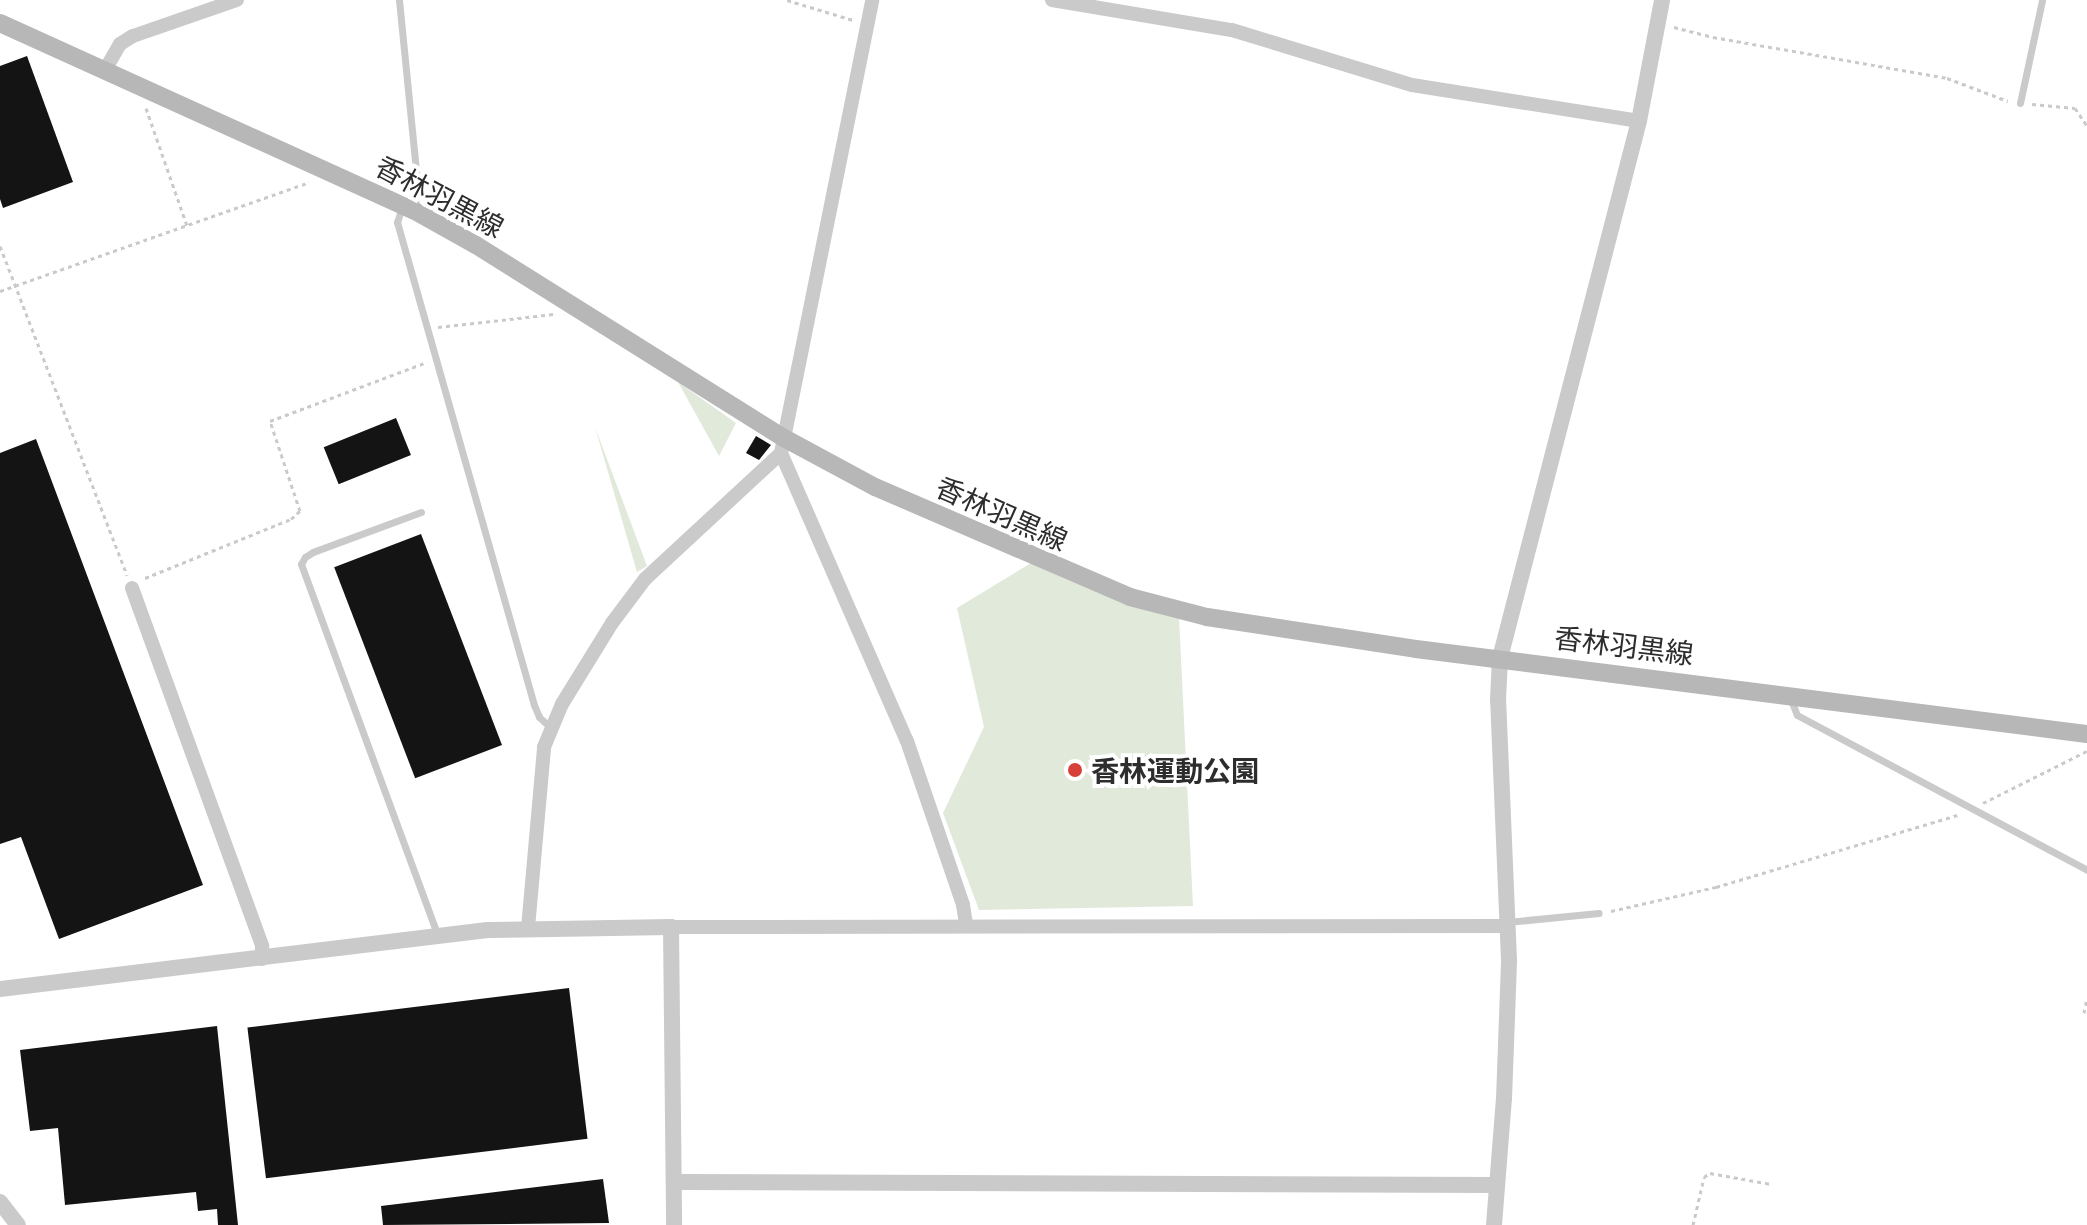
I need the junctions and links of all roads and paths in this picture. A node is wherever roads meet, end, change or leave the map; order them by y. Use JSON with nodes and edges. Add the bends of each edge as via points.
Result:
{"nodes":[{"id":1,"x":237,"y":0,"type":"edge"},
{"id":2,"x":399,"y":0,"type":"edge"},
{"id":3,"x":787,"y":0,"type":"edge"},
{"id":4,"x":872,"y":0,"type":"edge"},
{"id":5,"x":1052,"y":0,"type":"edge"},
{"id":6,"x":1662,"y":0,"type":"edge"},
{"id":7,"x":2042,"y":0,"type":"edge"},
{"id":8,"x":0,"y":23,"type":"edge"},
{"id":9,"x":861,"y":23,"type":"dead end"},
{"id":10,"x":1658,"y":24,"type":"junction"},
{"id":11,"x":105,"y":70,"type":"junction"},
{"id":12,"x":152,"y":91,"type":"junction"},
{"id":13,"x":2020,"y":103,"type":"junction"},
{"id":14,"x":1639,"y":121,"type":"junction"},
{"id":15,"x":2087,"y":126,"type":"edge"},
{"id":16,"x":321,"y":167,"type":"junction"},
{"id":17,"x":408,"y":208,"type":"junction"},
{"id":18,"x":187,"y":226,"type":"junction"},
{"id":19,"x":0,"y":246,"type":"edge"},
{"id":20,"x":14,"y":286,"type":"junction"},
{"id":21,"x":0,"y":291,"type":"edge"},
{"id":22,"x":568,"y":302,"type":"junction"},
{"id":23,"x":428,"y":330,"type":"junction"},
{"id":24,"x":437,"y":358,"type":"junction"},
{"id":25,"x":782,"y":445,"type":"junction"},
{"id":26,"x":421,"y":512,"type":"dead end"},
{"id":27,"x":132,"y":588,"type":"junction"},
{"id":28,"x":1500,"y":658,"type":"junction"},
{"id":29,"x":1789,"y":695,"type":"junction"},
{"id":30,"x":550,"y":727,"type":"junction"},
{"id":31,"x":2087,"y":734,"type":"edge"},
{"id":32,"x":2087,"y":751,"type":"edge"},
{"id":33,"x":1972,"y":809,"type":"junction"},
{"id":34,"x":2087,"y":870,"type":"edge"},
{"id":35,"x":1599,"y":913,"type":"joint"},
{"id":36,"x":966,"y":924,"type":"junction"},
{"id":37,"x":1508,"y":924,"type":"junction"},
{"id":38,"x":671,"y":927,"type":"junction"},
{"id":39,"x":528,"y":928,"type":"junction"},
{"id":40,"x":437,"y":936,"type":"junction"},
{"id":41,"x":262,"y":959,"type":"junction"},
{"id":42,"x":0,"y":989,"type":"edge"},
{"id":43,"x":2087,"y":998,"type":"edge"},
{"id":44,"x":2084,"y":1013,"type":"dead end"},
{"id":45,"x":674,"y":1182,"type":"junction"},
{"id":46,"x":1771,"y":1184,"type":"dead end"},
{"id":47,"x":1497,"y":1185,"type":"junction"},
{"id":48,"x":0,"y":1202,"type":"edge"},
{"id":49,"x":18,"y":1225,"type":"edge"},
{"id":50,"x":674,"y":1225,"type":"edge"},
{"id":51,"x":1494,"y":1225,"type":"edge"},
{"id":52,"x":1693,"y":1225,"type":"edge"}],
"edges":[{"from":1,"to":11,"type":"street","via":[[133,36],[120,44]]},
{"from":2,"to":17,"type":"lane","via":[[418,192]]},
{"from":3,"to":9,"type":"path"},
{"from":4,"to":25,"type":"street"},
{"from":5,"to":14,"type":"street","via":[[1232,30],[1412,85]]},
{"from":6,"to":10,"type":"street"},
{"from":7,"to":13,"type":"lane"},
{"from":8,"to":11,"type":"main road","name":"香林羽黒線"},
{"from":10,"to":13,"type":"path","via":[[1947,78]]},
{"from":10,"to":14,"type":"street"},
{"from":11,"to":12,"type":"main road","name":"香林羽黒線"},
{"from":12,"to":16,"type":"main road","name":"香林羽黒線"},
{"from":12,"to":18,"type":"path","via":[[146,108]]},
{"from":13,"to":15,"type":"path","via":[[2068,105]]},
{"from":14,"to":28,"type":"street"},
{"from":16,"to":17,"type":"main road","name":"香林羽黒線"},
{"from":16,"to":18,"type":"path","via":[[308,184]]},
{"from":17,"to":22,"type":"main road","name":"香林羽黒線"},
{"from":17,"to":23,"type":"lane","via":[[397,222]]},
{"from":18,"to":20,"type":"path"},
{"from":19,"to":20,"type":"path"},
{"from":20,"to":21,"type":"path"},
{"from":20,"to":27,"type":"path"},
{"from":22,"to":23,"type":"path","via":[[555,313]]},
{"from":22,"to":25,"type":"main road","name":"香林羽黒線"},
{"from":23,"to":24,"type":"lane"},
{"from":24,"to":27,"type":"path","via":[[270,421],[300,511],[137,581]]},
{"from":24,"to":30,"type":"lane","via":[[534,705]]},
{"from":25,"to":28,"type":"main road","name":"香林羽黒線","via":[[1130,597],[1207,617]]},
{"from":25,"to":30,"type":"street","via":[[628,599]]},
{"from":25,"to":36,"type":"street","via":[[907,741]]},
{"from":26,"to":40,"type":"lane","via":[[313,552],[301,564]]},
{"from":27,"to":41,"type":"street","via":[[262,946]]},
{"from":28,"to":29,"type":"main road","name":"香林羽黒線"},
{"from":28,"to":37,"type":"street"},
{"from":29,"to":31,"type":"main road","name":"香林羽黒線"},
{"from":29,"to":33,"type":"lane","via":[[1797,715]]},
{"from":30,"to":39,"type":"street"},
{"from":32,"to":33,"type":"path"},
{"from":33,"to":34,"type":"lane"},
{"from":33,"to":35,"type":"path","via":[[1944,822],[1731,883]]},
{"from":35,"to":37,"type":"lane"},
{"from":36,"to":37,"type":"street"},
{"from":36,"to":38,"type":"street"},
{"from":37,"to":47,"type":"street"},
{"from":38,"to":39,"type":"street"},
{"from":38,"to":45,"type":"street"},
{"from":39,"to":40,"type":"street"},
{"from":40,"to":41,"type":"street"},
{"from":41,"to":42,"type":"street"},
{"from":43,"to":44,"type":"path"},
{"from":45,"to":47,"type":"street"},
{"from":45,"to":50,"type":"street"},
{"from":46,"to":52,"type":"path","via":[[1710,1173],[1704,1177]]},
{"from":47,"to":51,"type":"street"},
{"from":48,"to":49,"type":"street"}]}
